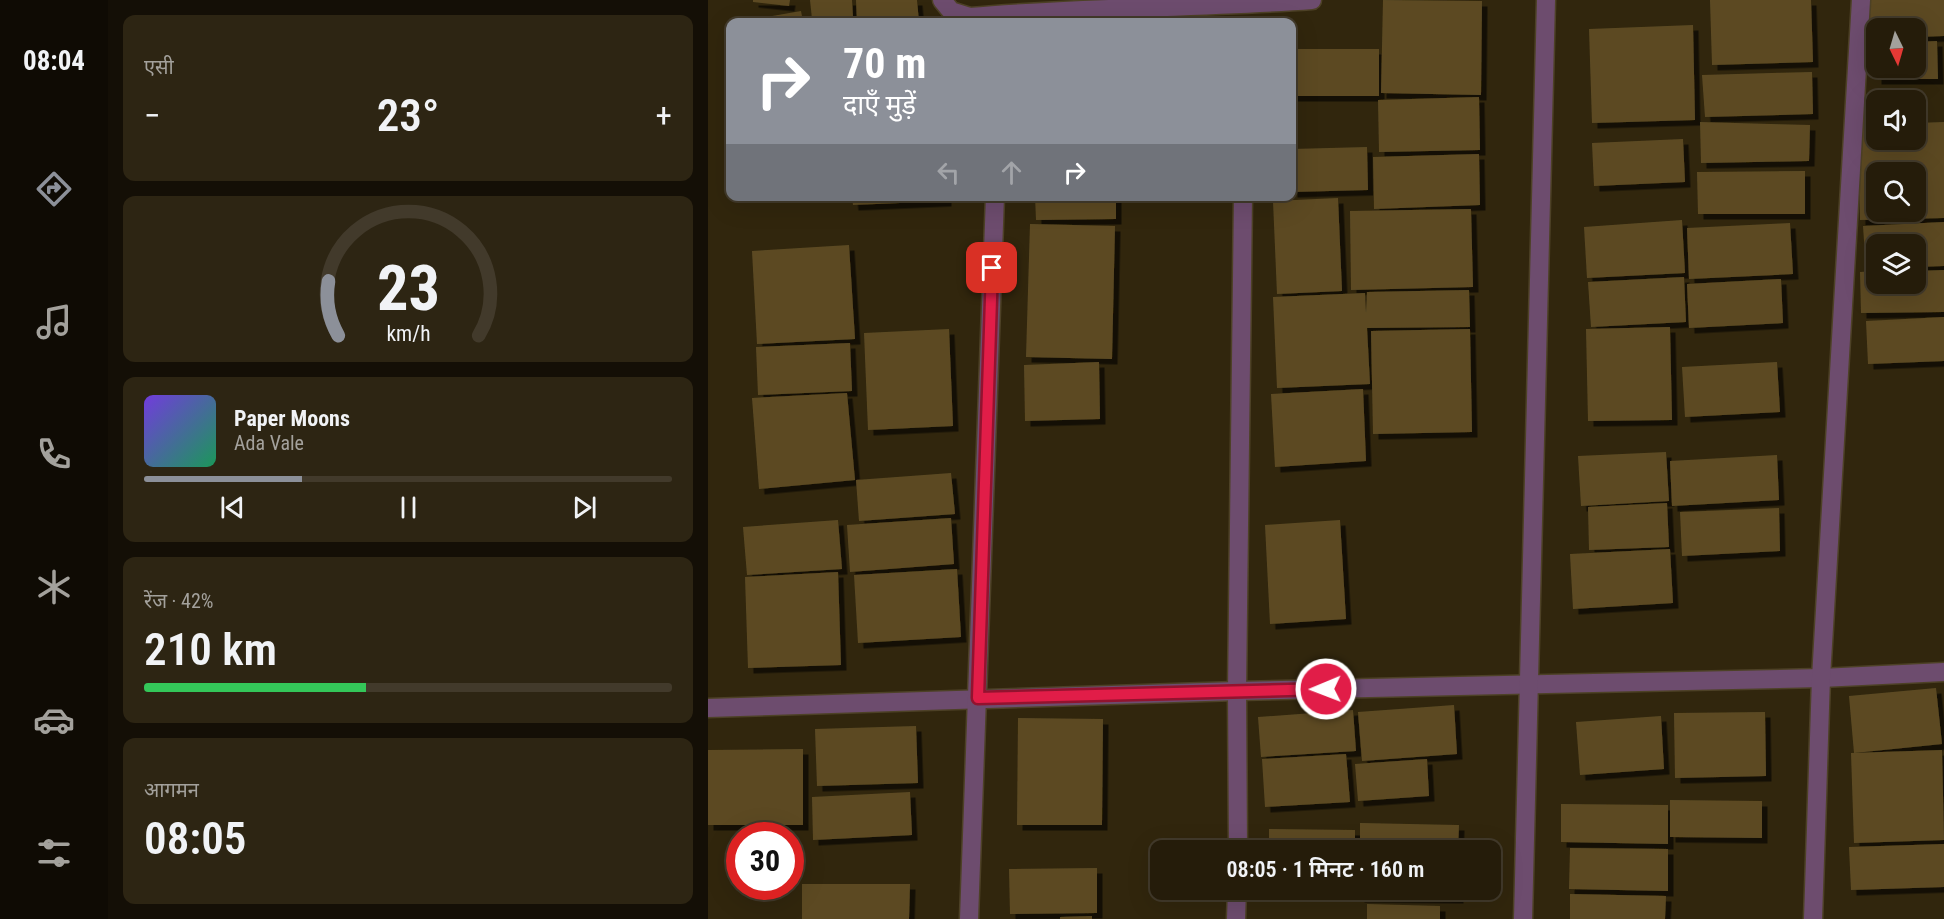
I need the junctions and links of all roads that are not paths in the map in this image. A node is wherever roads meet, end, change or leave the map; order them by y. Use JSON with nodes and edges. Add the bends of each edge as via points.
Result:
{"nodes":[{"id":1,"x":942,"y":0,"type":"edge"},
{"id":2,"x":1312,"y":0,"type":"edge"},
{"id":3,"x":1546,"y":0,"type":"edge"},
{"id":4,"x":1861,"y":0,"type":"edge"},
{"id":5,"x":1245,"y":14,"type":"edge"},
{"id":6,"x":1000,"y":18,"type":"edge"},
{"id":7,"x":995,"y":201,"type":"edge"},
{"id":8,"x":1243,"y":201,"type":"edge"},
{"id":9,"x":1944,"y":672,"type":"edge"},
{"id":10,"x":1821,"y":678,"type":"junction"},
{"id":11,"x":1529,"y":684,"type":"junction"},
{"id":12,"x":1237,"y":691,"type":"junction"},
{"id":13,"x":978,"y":698,"type":"junction"},
{"id":14,"x":708,"y":708,"type":"edge"},
{"id":15,"x":1238,"y":840,"type":"edge"},
{"id":16,"x":1237,"y":900,"type":"edge"},
{"id":17,"x":969,"y":919,"type":"edge"},
{"id":18,"x":1236,"y":919,"type":"edge"},
{"id":19,"x":1523,"y":919,"type":"edge"},
{"id":20,"x":1814,"y":919,"type":"edge"}],
"edges":[{"from":1,"to":6,"type":"street","via":[[951,11]]},
{"from":2,"to":5,"type":"street"},
{"from":3,"to":11,"type":"street"},
{"from":4,"to":10,"type":"street"},
{"from":5,"to":6,"type":"street"},
{"from":7,"to":13,"type":"street"},
{"from":8,"to":12,"type":"street"},
{"from":9,"to":10,"type":"street"},
{"from":10,"to":11,"type":"street"},
{"from":10,"to":20,"type":"street"},
{"from":11,"to":12,"type":"street"},
{"from":11,"to":19,"type":"street"},
{"from":12,"to":13,"type":"street"},
{"from":12,"to":15,"type":"street"},
{"from":13,"to":14,"type":"street"},
{"from":13,"to":17,"type":"street"},
{"from":16,"to":18,"type":"street"}]}
